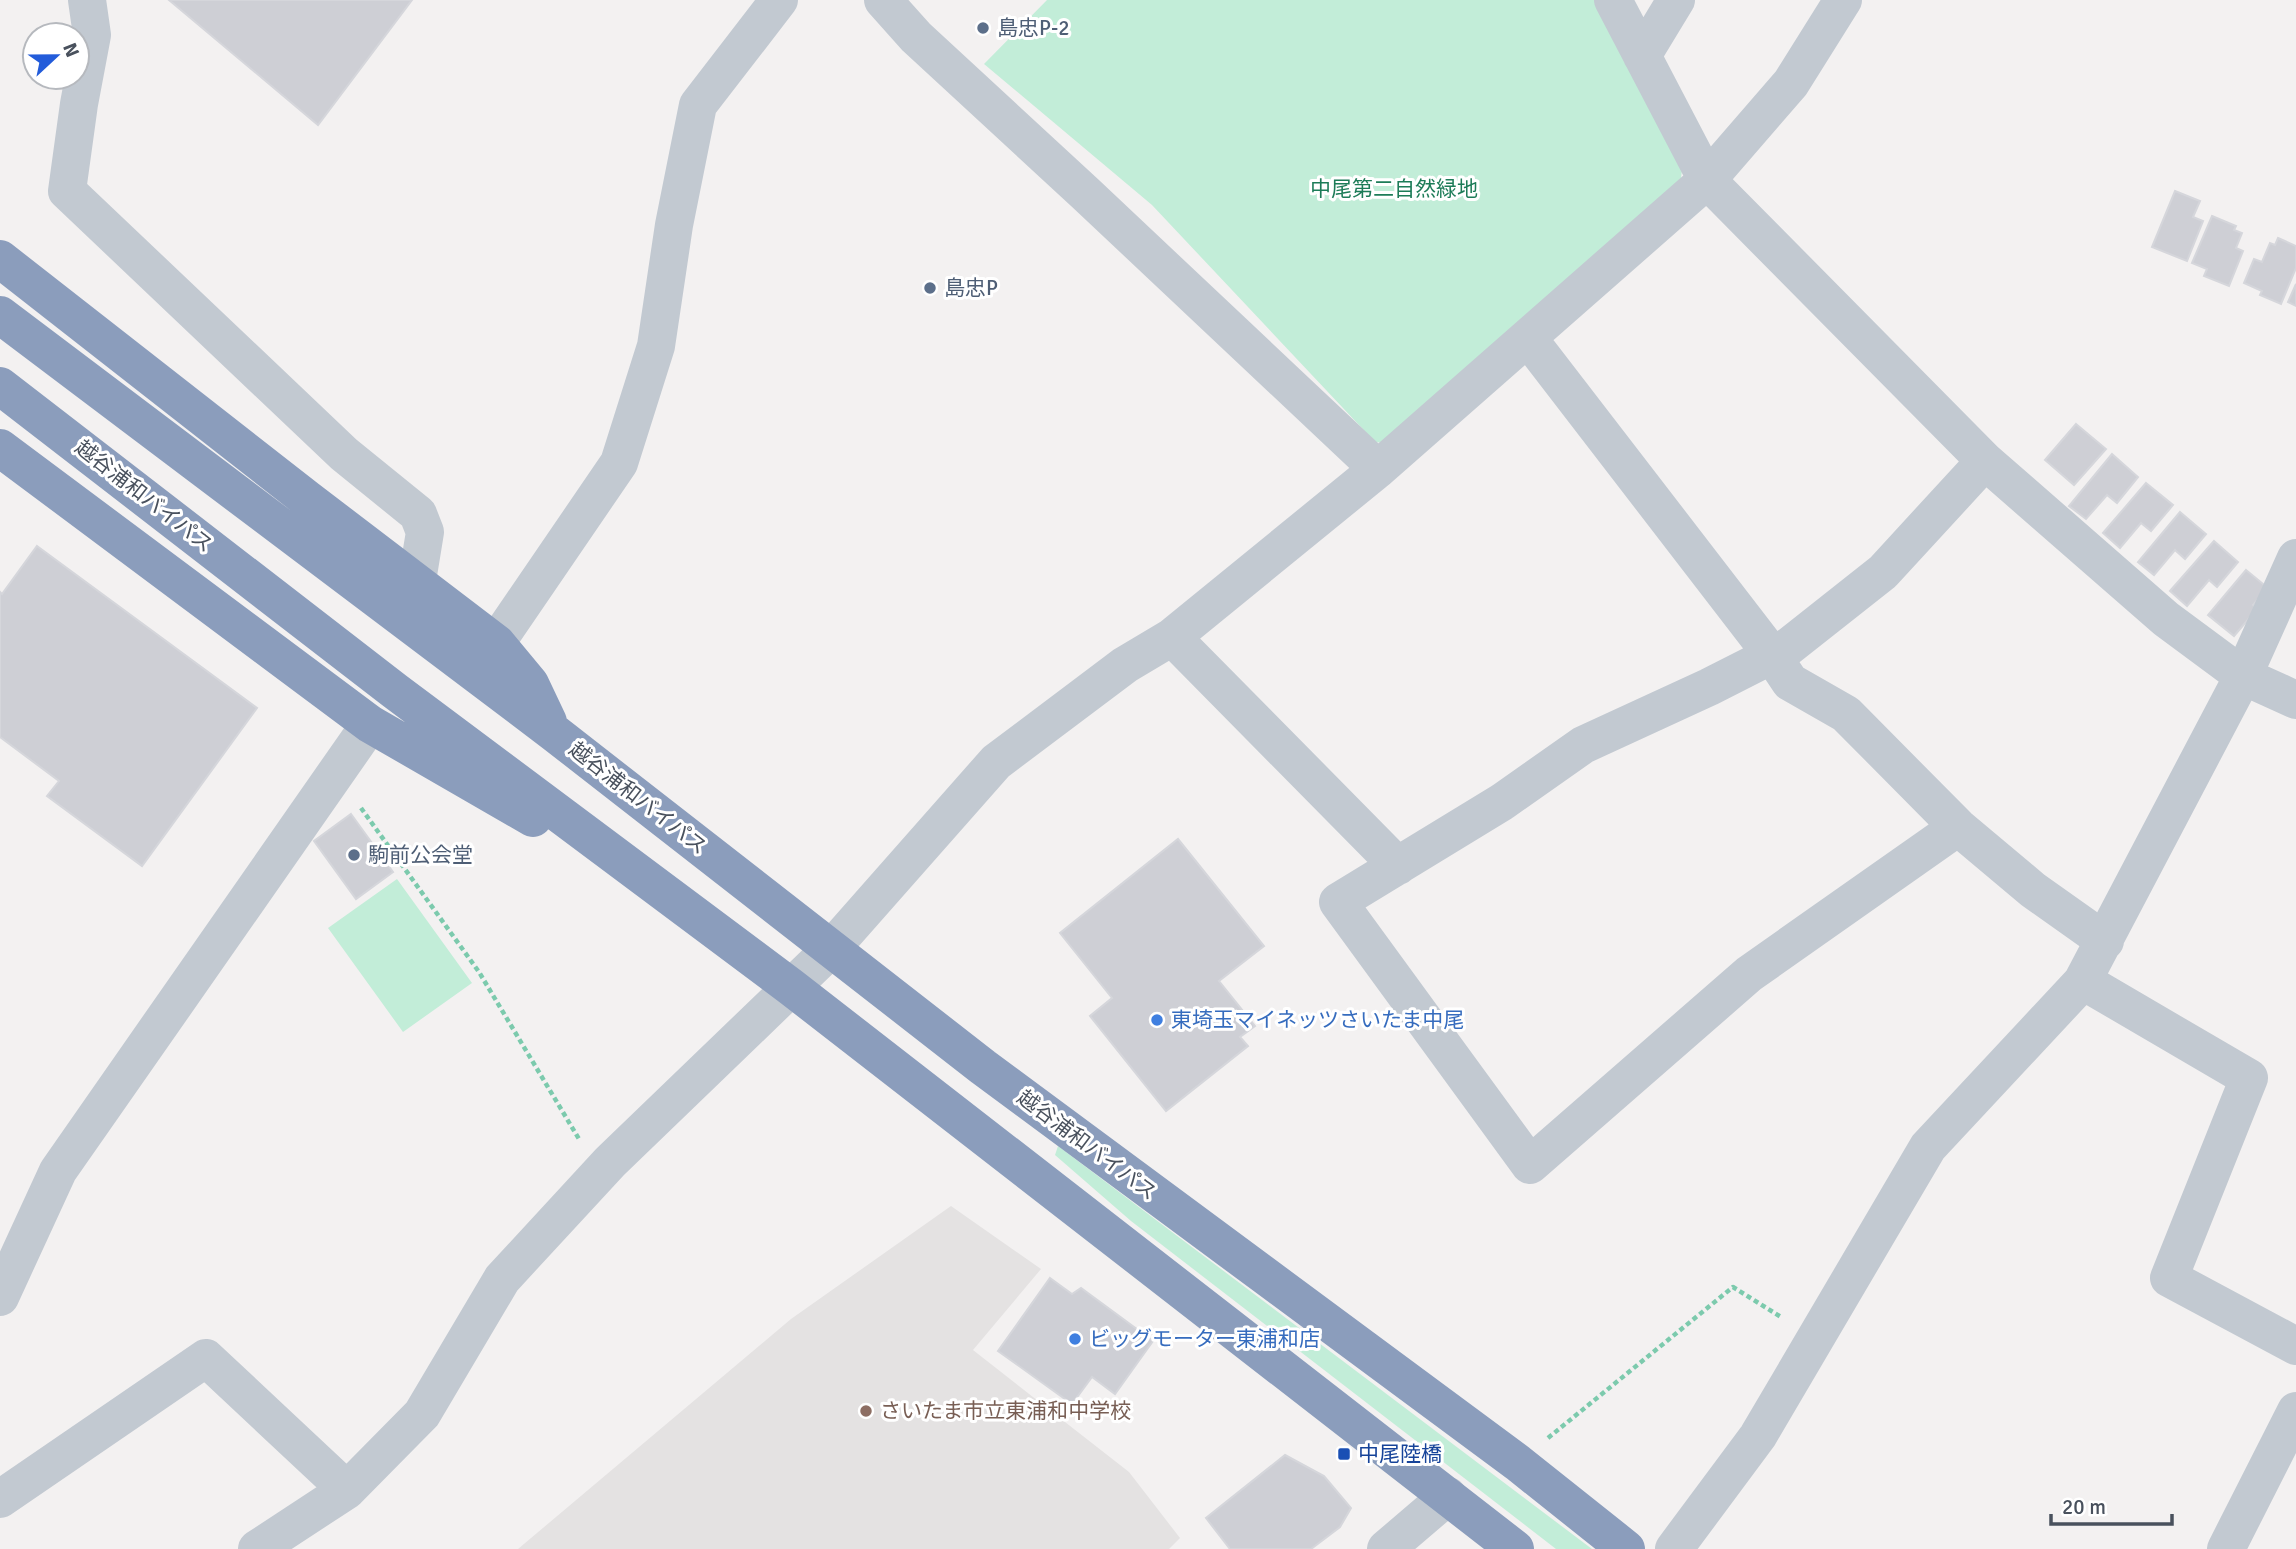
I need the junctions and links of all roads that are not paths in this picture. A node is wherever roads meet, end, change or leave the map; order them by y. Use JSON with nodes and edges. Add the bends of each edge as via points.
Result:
{"nodes":[{"id":1,"x":87,"y":0,"type":"edge"},
{"id":2,"x":779,"y":0,"type":"edge"},
{"id":3,"x":883,"y":0,"type":"edge"},
{"id":4,"x":1613,"y":0,"type":"edge"},
{"id":5,"x":1676,"y":0,"type":"edge"},
{"id":6,"x":1843,"y":0,"type":"edge"},
{"id":7,"x":1642,"y":56,"type":"junction"},
{"id":8,"x":1707,"y":180,"type":"junction"},
{"id":9,"x":0,"y":259,"type":"edge"},
{"id":10,"x":34,"y":285,"type":"junction"},
{"id":11,"x":0,"y":315,"type":"edge"},
{"id":12,"x":0,"y":331,"type":"edge"},
{"id":13,"x":1528,"y":338,"type":"junction"},
{"id":14,"x":0,"y":386,"type":"edge"},
{"id":15,"x":0,"y":448,"type":"edge"},
{"id":16,"x":1985,"y":461,"type":"junction"},
{"id":17,"x":1378,"y":469,"type":"junction"},
{"id":18,"x":2296,"y":558,"type":"edge"},
{"id":19,"x":417,"y":581,"type":"junction"},
{"id":20,"x":1172,"y":637,"type":"junction"},
{"id":21,"x":496,"y":643,"type":"junction"},
{"id":22,"x":1772,"y":655,"type":"junction"},
{"id":23,"x":2243,"y":676,"type":"junction"},
{"id":24,"x":2296,"y":700,"type":"edge"},
{"id":25,"x":370,"y":724,"type":"junction"},
{"id":26,"x":553,"y":732,"type":"junction"},
{"id":27,"x":1958,"y":827,"type":"junction"},
{"id":28,"x":623,"y":861,"type":"junction"},
{"id":29,"x":1398,"y":866,"type":"junction"},
{"id":30,"x":2105,"y":941,"type":"junction"},
{"id":31,"x":831,"y":949,"type":"junction"},
{"id":32,"x":2082,"y":981,"type":"junction"},
{"id":33,"x":791,"y":987,"type":"junction"},
{"id":34,"x":0,"y":1297,"type":"edge"},
{"id":35,"x":2296,"y":1346,"type":"edge"},
{"id":36,"x":2296,"y":1411,"type":"edge"},
{"id":37,"x":2287,"y":1450,"type":"edge"},
{"id":38,"x":347,"y":1490,"type":"junction"},
{"id":39,"x":1447,"y":1496,"type":"junction"},
{"id":40,"x":0,"y":1499,"type":"edge"},
{"id":41,"x":257,"y":1549,"type":"edge"},
{"id":42,"x":1386,"y":1549,"type":"edge"},
{"id":43,"x":1515,"y":1549,"type":"edge"},
{"id":44,"x":1626,"y":1549,"type":"edge"},
{"id":45,"x":1674,"y":1549,"type":"edge"},
{"id":46,"x":2226,"y":1549,"type":"edge"}],
"edges":[{"from":1,"to":19,"type":"street","via":[[92,35],[67,191],[344,454],[418,514],[425,532]]},
{"from":2,"to":21,"type":"street","via":[[698,105],[656,346],[619,463]]},
{"from":3,"to":17,"type":"street","via":[[916,37]]},
{"from":4,"to":7,"type":"street"},
{"from":5,"to":7,"type":"street"},
{"from":6,"to":8,"type":"street","via":[[1791,83]]},
{"from":7,"to":8,"type":"street"},
{"from":8,"to":13,"type":"street"},
{"from":8,"to":16,"type":"street"},
{"from":9,"to":10,"type":"highway","name":"越谷浦和バイパス"},
{"from":10,"to":12,"type":"street"},
{"from":10,"to":19,"type":"highway","name":"越谷浦和バイパス"},
{"from":11,"to":26,"type":"highway","name":"越谷浦和バイパス"},
{"from":13,"to":17,"type":"street"},
{"from":13,"to":22,"type":"street"},
{"from":14,"to":28,"type":"highway","name":"越谷浦和バイパス"},
{"from":15,"to":25,"type":"highway","name":"越谷浦和バイパス"},
{"from":16,"to":22,"type":"street","via":[[1883,572]]},
{"from":16,"to":23,"type":"street","via":[[2166,620]]},
{"from":17,"to":20,"type":"street"},
{"from":18,"to":23,"type":"street"},
{"from":19,"to":21,"type":"highway","name":"越谷浦和バイパス"},
{"from":20,"to":29,"type":"street"},
{"from":20,"to":31,"type":"street","via":[[1125,665],[996,762]]},
{"from":21,"to":26,"type":"highway","name":"越谷浦和バイパス","via":[[530,684]]},
{"from":22,"to":27,"type":"street","via":[[1790,682],[1846,714]]},
{"from":22,"to":29,"type":"street","via":[[1583,746]]},
{"from":23,"to":24,"type":"street"},
{"from":23,"to":30,"type":"street"},
{"from":25,"to":28,"type":"highway","name":"越谷浦和バイパス","via":[[522,813]]},
{"from":25,"to":34,"type":"street","via":[[58,1171]]},
{"from":26,"to":31,"type":"highway","name":"越谷浦和バイパス"},
{"from":27,"to":29,"type":"street","via":[[1749,974],[1530,1165],[1338,902]]},
{"from":27,"to":30,"type":"street","via":[[2033,890]]},
{"from":28,"to":33,"type":"highway","name":"越谷浦和バイパス"},
{"from":30,"to":32,"type":"street"},
{"from":31,"to":33,"type":"street"},
{"from":31,"to":44,"type":"highway","name":"越谷浦和バイパス","via":[[983,1068],[1518,1463]]},
{"from":32,"to":35,"type":"street","via":[[2249,1078],[2169,1278]]},
{"from":32,"to":45,"type":"street","via":[[1928,1147],[1758,1436]]},
{"from":33,"to":38,"type":"street","via":[[599,1173],[502,1279],[422,1414]]},
{"from":33,"to":39,"type":"highway","name":"越谷浦和バイパス"},
{"from":36,"to":37,"type":"street"},
{"from":37,"to":46,"type":"street"},
{"from":38,"to":40,"type":"street","via":[[206,1358]]},
{"from":38,"to":41,"type":"street"},
{"from":39,"to":42,"type":"street"},
{"from":39,"to":43,"type":"highway","name":"越谷浦和バイパス"}]}
